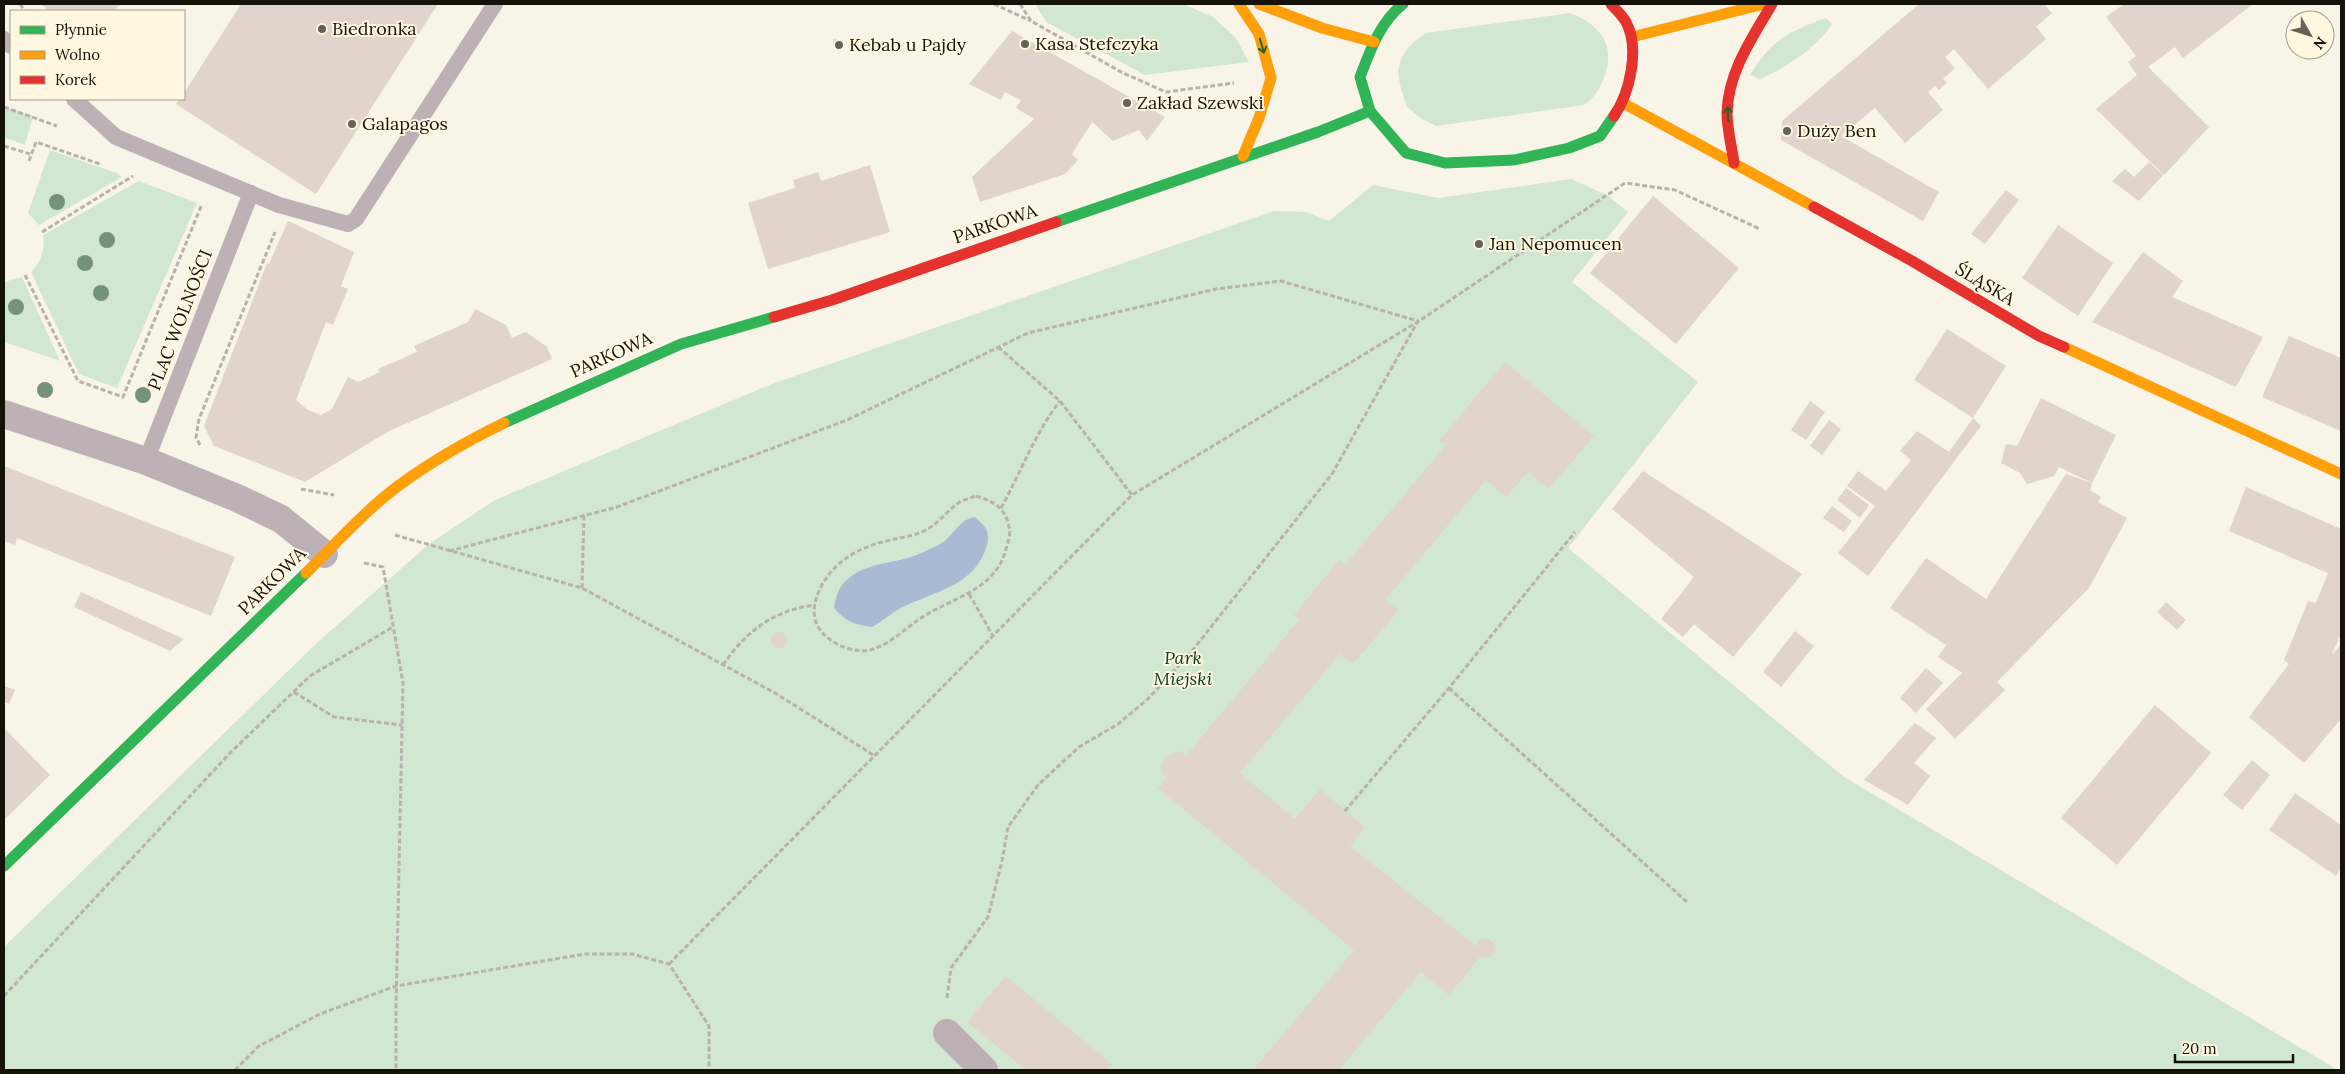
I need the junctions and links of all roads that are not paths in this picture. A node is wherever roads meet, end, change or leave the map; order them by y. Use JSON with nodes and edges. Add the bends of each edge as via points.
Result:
{"nodes":[{"id":1,"x":496,"y":4,"type":"edge"},
{"id":2,"x":1240,"y":4,"type":"edge"},
{"id":3,"x":1259,"y":4,"type":"edge"},
{"id":4,"x":1403,"y":4,"type":"edge"},
{"id":5,"x":1611,"y":4,"type":"edge"},
{"id":6,"x":1764,"y":4,"type":"edge"},
{"id":7,"x":1772,"y":4,"type":"edge"},
{"id":8,"x":1632,"y":37,"type":"junction"},
{"id":9,"x":1374,"y":42,"type":"junction"},
{"id":10,"x":75,"y":100,"type":"edge"},
{"id":11,"x":1623,"y":103,"type":"junction"},
{"id":12,"x":1370,"y":111,"type":"junction"},
{"id":13,"x":1244,"y":156,"type":"junction"},
{"id":14,"x":1734,"y":163,"type":"junction"},
{"id":15,"x":250,"y":193,"type":"junction"},
{"id":16,"x":4,"y":414,"type":"edge"},
{"id":17,"x":146,"y":461,"type":"junction"},
{"id":18,"x":2341,"y":474,"type":"edge"},
{"id":19,"x":324,"y":554,"type":"junction"},
{"id":20,"x":4,"y":866,"type":"edge"},
{"id":21,"x":947,"y":1034,"type":"road end"},
{"id":22,"x":984,"y":1070,"type":"edge"}],
"edges":[{"from":1,"to":15,"type":"lane","via":[[356,219],[348,224],[285,207]]},
{"from":2,"to":13,"type":"street","one_way":true,"via":[[1259,34],[1271,78]]},
{"from":3,"to":9,"type":"street","via":[[1322,28]]},
{"from":4,"to":9,"type":"street","via":[[1396,8]]},
{"from":5,"to":8,"type":"street","via":[[1626,21]]},
{"from":6,"to":8,"type":"street"},
{"from":14,"to":7,"type":"street","one_way":true,"via":[[1727,114],[1730,86],[1741,56]]},
{"from":8,"to":11,"type":"street","via":[[1632,67]]},
{"from":9,"to":12,"type":"street","via":[[1360,77]]},
{"from":10,"to":15,"type":"lane","via":[[116,136]]},
{"from":11,"to":12,"type":"street","via":[[1600,136],[1569,148],[1514,160],[1445,163],[1406,153]]},
{"from":11,"to":14,"type":"street","name":"ŚLĄSKA"},
{"from":12,"to":13,"type":"street","name":"PARKOWA"},
{"from":13,"to":19,"type":"street","name":"PARKOWA","via":[[832,300],[672,348],[511,418],[457,446],[398,486]]},
{"from":14,"to":18,"type":"street","name":"ŚLĄSKA","via":[[2040,336]]},
{"from":15,"to":17,"type":"lane","name":"PLAC WOLNOŚCI"},
{"from":16,"to":17,"type":"street"},
{"from":17,"to":19,"type":"street","via":[[281,519]]},
{"from":19,"to":20,"type":"street","name":"PARKOWA"},
{"from":21,"to":22,"type":"street"}]}
